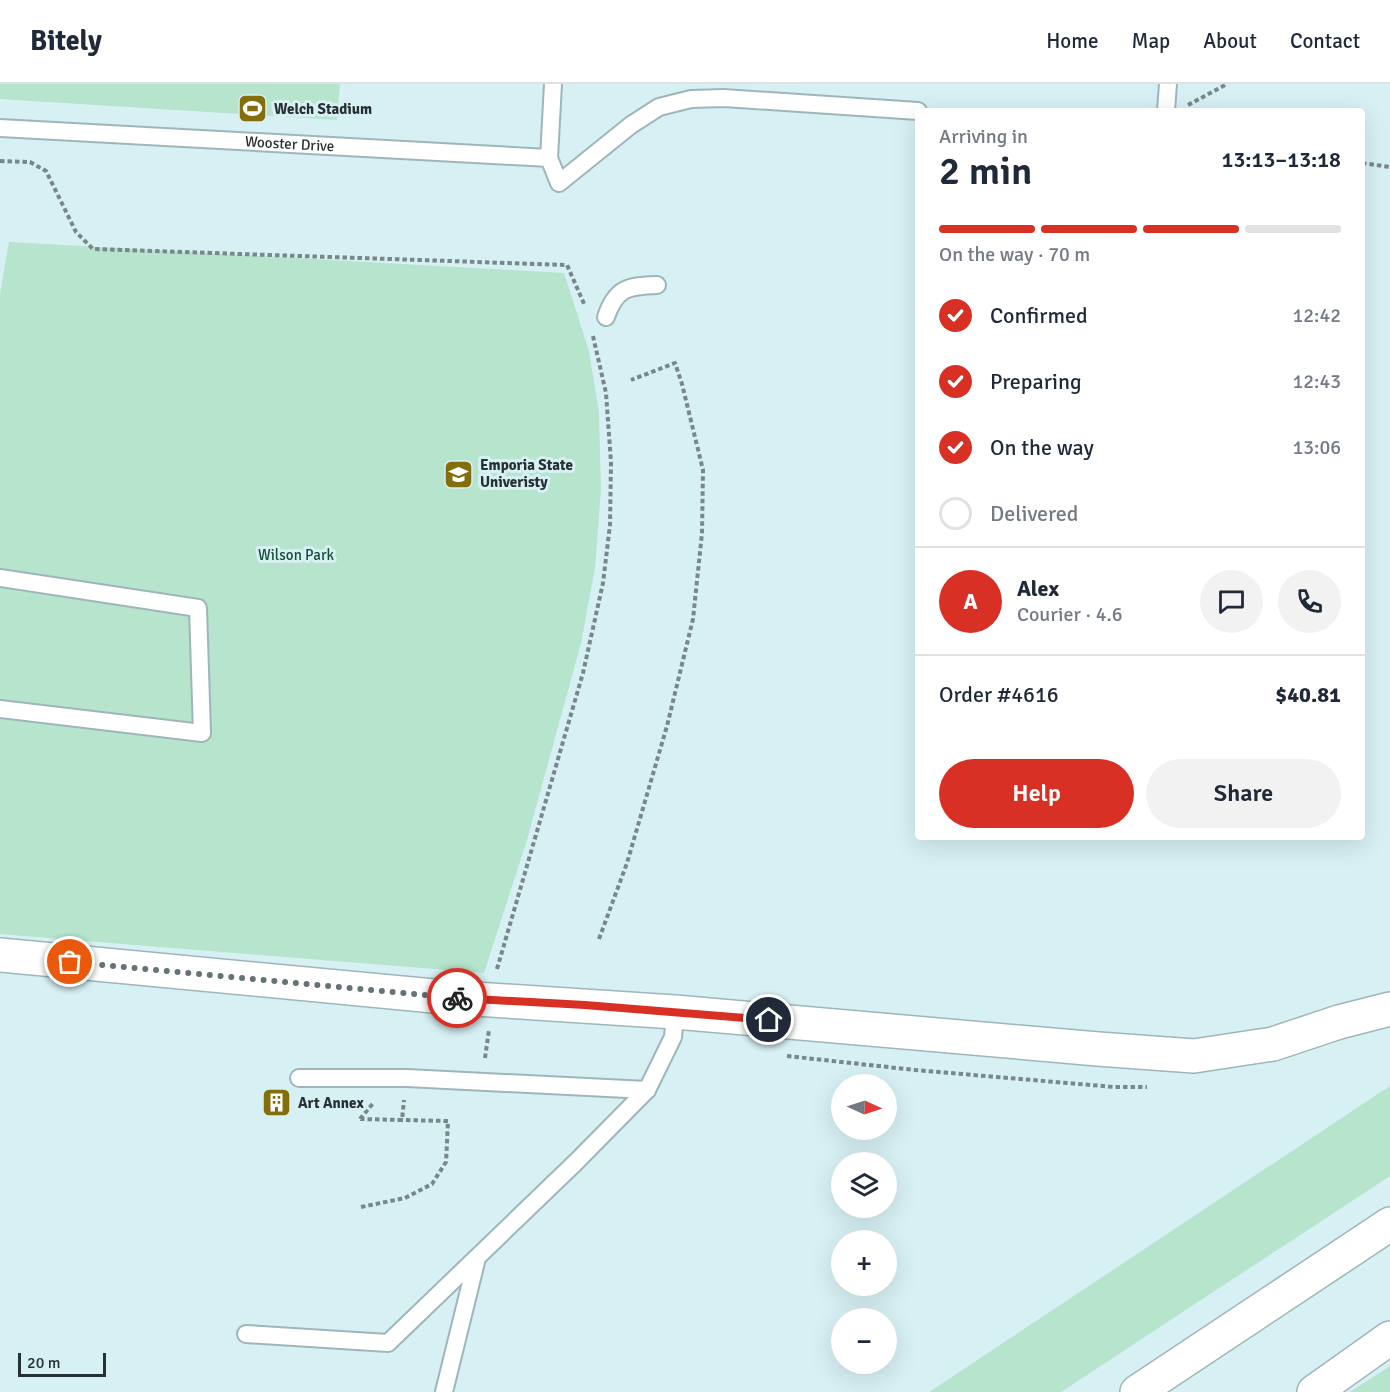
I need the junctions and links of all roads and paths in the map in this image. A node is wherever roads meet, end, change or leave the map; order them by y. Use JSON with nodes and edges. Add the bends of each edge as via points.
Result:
{"nodes":[{"id":1,"x":553,"y":84,"type":"edge"},
{"id":2,"x":1168,"y":84,"type":"edge"},
{"id":3,"x":1227,"y":84,"type":"edge"},
{"id":4,"x":1187,"y":106,"type":"dead end"},
{"id":5,"x":1166,"y":108,"type":"edge"},
{"id":6,"x":915,"y":111,"type":"edge"},
{"id":7,"x":0,"y":128,"type":"edge"},
{"id":8,"x":549,"y":158,"type":"junction"},
{"id":9,"x":0,"y":161,"type":"edge"},
{"id":10,"x":1365,"y":163,"type":"edge"},
{"id":11,"x":1390,"y":167,"type":"edge"},
{"id":12,"x":657,"y":285,"type":"dead end"},
{"id":13,"x":587,"y":311,"type":"dead end"},
{"id":14,"x":606,"y":317,"type":"dead end"},
{"id":15,"x":592,"y":332,"type":"dead end"},
{"id":16,"x":631,"y":380,"type":"dead end"},
{"id":17,"x":0,"y":578,"type":"edge"},
{"id":18,"x":0,"y":709,"type":"edge"},
{"id":19,"x":599,"y":939,"type":"dead end"},
{"id":20,"x":0,"y":955,"type":"edge"},
{"id":21,"x":495,"y":976,"type":"dead end"},
{"id":22,"x":1390,"y":1010,"type":"edge"},
{"id":23,"x":675,"y":1012,"type":"junction"},
{"id":24,"x":489,"y":1028,"type":"dead end"},
{"id":25,"x":299,"y":1078,"type":"dead end"},
{"id":26,"x":407,"y":1078,"type":"junction"},
{"id":27,"x":481,"y":1083,"type":"junction"},
{"id":28,"x":647,"y":1090,"type":"junction"},
{"id":29,"x":360,"y":1119,"type":"dead end"},
{"id":30,"x":402,"y":1120,"type":"junction"},
{"id":31,"x":361,"y":1207,"type":"dead end"},
{"id":32,"x":1390,"y":1224,"type":"edge"},
{"id":33,"x":477,"y":1257,"type":"junction"},
{"id":34,"x":246,"y":1334,"type":"dead end"},
{"id":35,"x":1390,"y":1338,"type":"edge"},
{"id":36,"x":444,"y":1392,"type":"edge"},
{"id":37,"x":1137,"y":1392,"type":"edge"},
{"id":38,"x":1314,"y":1392,"type":"edge"}],
"edges":[{"from":1,"to":8,"type":"lane"},
{"from":2,"to":5,"type":"lane"},
{"from":3,"to":4,"type":"path"},
{"from":6,"to":8,"type":"lane","via":[[691,99],[659,107],[640,119],[559,183]]},
{"from":7,"to":8,"type":"lane","name":"Wooster Drive"},
{"from":9,"to":13,"type":"path","via":[[30,162],[46,171],[76,232],[93,249],[567,265]]},
{"from":10,"to":11,"type":"path"},
{"from":12,"to":14,"type":"lane","via":[[631,286],[611,301]]},
{"from":15,"to":21,"type":"path","via":[[606,393],[611,462],[610,525],[603,583],[583,674]]},
{"from":16,"to":19,"type":"path","via":[[675,363],[703,470],[702,533],[693,619],[668,726],[627,863]]},
{"from":17,"to":18,"type":"lane","via":[[198,608],[202,733]]},
{"from":20,"to":23,"type":"main road","via":[[444,997]]},
{"from":22,"to":23,"type":"main road","via":[[1273,1044],[1194,1056]]},
{"from":23,"to":28,"type":"lane","via":[[674,1037]]},
{"from":24,"to":27,"type":"path"},
{"from":25,"to":26,"type":"lane"},
{"from":26,"to":27,"type":"lane"},
{"from":26,"to":30,"type":"path"},
{"from":27,"to":28,"type":"lane"},
{"from":28,"to":33,"type":"lane"},
{"from":29,"to":30,"type":"path"},
{"from":30,"to":31,"type":"path","via":[[448,1121],[446,1162],[432,1184],[405,1198]]},
{"from":32,"to":37,"type":"main road"},
{"from":33,"to":34,"type":"lane","via":[[388,1343]]},
{"from":33,"to":36,"type":"lane"},
{"from":35,"to":38,"type":"main road"}]}
